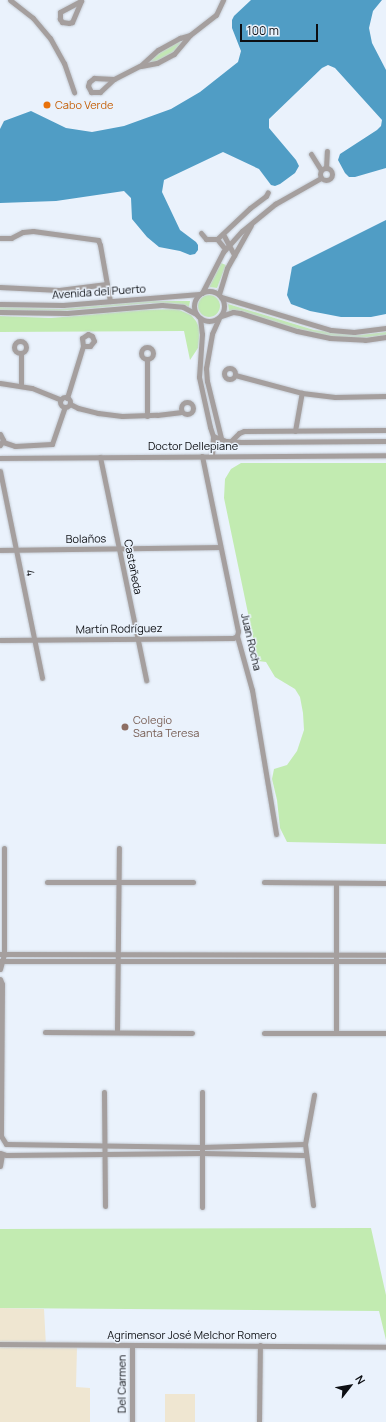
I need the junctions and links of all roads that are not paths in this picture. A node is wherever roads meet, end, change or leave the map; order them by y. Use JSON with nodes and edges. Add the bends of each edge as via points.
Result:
{"nodes":[{"id":1,"x":10,"y":0,"type":"edge"},
{"id":2,"x":81,"y":0,"type":"edge"},
{"id":3,"x":223,"y":0,"type":"edge"},
{"id":4,"x":190,"y":35,"type":"junction"},
{"id":5,"x":140,"y":66,"type":"junction"},
{"id":6,"x":114,"y":79,"type":"junction"},
{"id":7,"x":74,"y":92,"type":"dead end"},
{"id":8,"x":327,"y":151,"type":"dead end"},
{"id":9,"x":311,"y":154,"type":"dead end"},
{"id":10,"x":323,"y":169,"type":"junction"},
{"id":11,"x":321,"y":178,"type":"junction"},
{"id":12,"x":268,"y":192,"type":"dead end"},
{"id":13,"x":257,"y":218,"type":"junction"},
{"id":14,"x":229,"y":220,"type":"dead end"},
{"id":15,"x":230,"y":227,"type":"junction"},
{"id":16,"x":201,"y":233,"type":"dead end"},
{"id":17,"x":223,"y":234,"type":"junction"},
{"id":18,"x":0,"y":238,"type":"edge"},
{"id":19,"x":217,"y":239,"type":"junction"},
{"id":20,"x":227,"y":248,"type":"junction"},
{"id":21,"x":234,"y":255,"type":"junction"},
{"id":22,"x":107,"y":284,"type":"junction"},
{"id":23,"x":0,"y":287,"type":"edge"},
{"id":24,"x":201,"y":293,"type":"junction"},
{"id":25,"x":220,"y":296,"type":"junction"},
{"id":26,"x":110,"y":301,"type":"junction"},
{"id":27,"x":0,"y":304,"type":"edge"},
{"id":28,"x":0,"y":312,"type":"edge"},
{"id":29,"x":198,"y":316,"type":"junction"},
{"id":30,"x":220,"y":317,"type":"junction"},
{"id":31,"x":386,"y":328,"type":"edge"},
{"id":32,"x":386,"y":337,"type":"edge"},
{"id":33,"x":83,"y":346,"type":"dead end"},
{"id":34,"x":21,"y":354,"type":"dead end"},
{"id":35,"x":147,"y":360,"type":"dead end"},
{"id":36,"x":235,"y":375,"type":"dead end"},
{"id":37,"x":207,"y":376,"type":"junction"},
{"id":38,"x":199,"y":377,"type":"junction"},
{"id":39,"x":0,"y":383,"type":"edge"},
{"id":40,"x":21,"y":386,"type":"junction"},
{"id":41,"x":302,"y":393,"type":"junction"},
{"id":42,"x":386,"y":396,"type":"edge"},
{"id":43,"x":67,"y":398,"type":"junction"},
{"id":44,"x":61,"y":400,"type":"junction"},
{"id":45,"x":68,"y":406,"type":"junction"},
{"id":46,"x":180,"y":412,"type":"dead end"},
{"id":47,"x":148,"y":416,"type":"junction"},
{"id":48,"x":386,"y":430,"type":"edge"},
{"id":49,"x":294,"y":431,"type":"junction"},
{"id":50,"x":0,"y":434,"type":"edge"},
{"id":51,"x":213,"y":436,"type":"junction"},
{"id":52,"x":221,"y":438,"type":"junction"},
{"id":53,"x":231,"y":441,"type":"junction"},
{"id":54,"x":386,"y":441,"type":"edge"},
{"id":55,"x":289,"y":442,"type":"junction"},
{"id":56,"x":298,"y":442,"type":"junction"},
{"id":57,"x":1,"y":444,"type":"edge"},
{"id":58,"x":386,"y":455,"type":"edge"},
{"id":59,"x":202,"y":456,"type":"junction"},
{"id":60,"x":212,"y":456,"type":"junction"},
{"id":61,"x":100,"y":457,"type":"junction"},
{"id":62,"x":0,"y":458,"type":"edge"},
{"id":63,"x":0,"y":471,"type":"edge"},
{"id":64,"x":220,"y":547,"type":"junction"},
{"id":65,"x":119,"y":549,"type":"junction"},
{"id":66,"x":0,"y":550,"type":"edge"},
{"id":67,"x":16,"y":550,"type":"junction"},
{"id":68,"x":237,"y":636,"type":"junction"},
{"id":69,"x":137,"y":639,"type":"junction"},
{"id":70,"x":0,"y":640,"type":"edge"},
{"id":71,"x":34,"y":640,"type":"junction"},
{"id":72,"x":42,"y":678,"type":"dead end"},
{"id":73,"x":146,"y":680,"type":"dead end"},
{"id":74,"x":276,"y":834,"type":"dead end"},
{"id":75,"x":4,"y":848,"type":"dead end"},
{"id":76,"x":119,"y":848,"type":"dead end"},
{"id":77,"x":47,"y":882,"type":"dead end"},
{"id":78,"x":118,"y":882,"type":"junction"},
{"id":79,"x":193,"y":882,"type":"dead end"},
{"id":80,"x":264,"y":882,"type":"dead end"},
{"id":81,"x":336,"y":882,"type":"junction"},
{"id":82,"x":386,"y":883,"type":"edge"},
{"id":83,"x":2,"y":954,"type":"edge"},
{"id":84,"x":117,"y":954,"type":"junction"},
{"id":85,"x":227,"y":954,"type":"junction"},
{"id":86,"x":336,"y":955,"type":"junction"},
{"id":87,"x":386,"y":955,"type":"edge"},
{"id":88,"x":117,"y":960,"type":"junction"},
{"id":89,"x":1,"y":961,"type":"edge"},
{"id":90,"x":228,"y":961,"type":"junction"},
{"id":91,"x":335,"y":961,"type":"junction"},
{"id":92,"x":386,"y":961,"type":"edge"},
{"id":93,"x":0,"y":969,"type":"edge"},
{"id":94,"x":0,"y":979,"type":"edge"},
{"id":95,"x":117,"y":1031,"type":"junction"},
{"id":96,"x":45,"y":1032,"type":"dead end"},
{"id":97,"x":192,"y":1033,"type":"dead end"},
{"id":98,"x":264,"y":1033,"type":"dead end"},
{"id":99,"x":336,"y":1033,"type":"junction"},
{"id":100,"x":386,"y":1033,"type":"edge"},
{"id":101,"x":1,"y":1072,"type":"edge"},
{"id":102,"x":104,"y":1092,"type":"dead end"},
{"id":103,"x":202,"y":1092,"type":"dead end"},
{"id":104,"x":314,"y":1095,"type":"dead end"},
{"id":105,"x":1,"y":1140,"type":"edge"},
{"id":106,"x":12,"y":1144,"type":"junction"},
{"id":107,"x":304,"y":1144,"type":"junction"},
{"id":108,"x":105,"y":1146,"type":"junction"},
{"id":109,"x":202,"y":1147,"type":"junction"},
{"id":110,"x":104,"y":1153,"type":"junction"},
{"id":111,"x":202,"y":1153,"type":"junction"},
{"id":112,"x":1,"y":1154,"type":"edge"},
{"id":113,"x":12,"y":1155,"type":"junction"},
{"id":114,"x":305,"y":1155,"type":"junction"},
{"id":115,"x":0,"y":1166,"type":"edge"},
{"id":116,"x":313,"y":1205,"type":"dead end"},
{"id":117,"x":105,"y":1206,"type":"dead end"},
{"id":118,"x":202,"y":1207,"type":"dead end"},
{"id":119,"x":0,"y":1344,"type":"edge"},
{"id":120,"x":132,"y":1345,"type":"junction"},
{"id":121,"x":260,"y":1345,"type":"junction"},
{"id":122,"x":385,"y":1347,"type":"dead end"},
{"id":123,"x":132,"y":1422,"type":"edge"},
{"id":124,"x":259,"y":1422,"type":"edge"}],
"edges":[{"from":1,"to":7,"type":"street","via":[[33,18],[50,38],[64,63]]},
{"from":2,"to":2,"type":"street","via":[[60,12],[62,22],[72,22]]},
{"from":3,"to":4,"type":"street","via":[[216,15]]},
{"from":4,"to":5,"type":"street","via":[[158,50]]},
{"from":4,"to":5,"type":"street","via":[[174,54],[157,63]]},
{"from":5,"to":6,"type":"street"},
{"from":6,"to":6,"type":"street","via":[[94,78],[88,86],[91,92],[98,93]]},
{"from":8,"to":10,"type":"street"},
{"from":9,"to":10,"type":"street"},
{"from":10,"to":11,"type":"street"},
{"from":10,"to":11,"type":"street","via":[[331,171],[331,177],[326,180]]},
{"from":11,"to":13,"type":"street","via":[[286,196]]},
{"from":12,"to":15,"type":"street"},
{"from":13,"to":20,"type":"street"},
{"from":13,"to":21,"type":"street"},
{"from":14,"to":15,"type":"street"},
{"from":15,"to":17,"type":"street"},
{"from":16,"to":19,"type":"street","via":[[207,239]]},
{"from":17,"to":19,"type":"street"},
{"from":17,"to":20,"type":"street"},
{"from":18,"to":22,"type":"street","via":[[11,238],[23,232],[33,231],[96,240],[100,245]]},
{"from":19,"to":20,"type":"street"},
{"from":20,"to":21,"type":"street"},
{"from":20,"to":24,"type":"street"},
{"from":21,"to":25,"type":"street","via":[[225,272]]},
{"from":22,"to":23,"type":"street","via":[[59,290]]},
{"from":22,"to":26,"type":"street"},
{"from":24,"to":25,"type":"street","via":[[211,291]]},
{"from":24,"to":26,"type":"street","name":"Avenida del Puerto"},
{"from":24,"to":29,"type":"street","via":[[194,305]]},
{"from":25,"to":30,"type":"street","via":[[224,306]]},
{"from":25,"to":31,"type":"street","via":[[331,330],[354,332]]},
{"from":26,"to":27,"type":"street","name":"Avenida del Puerto","via":[[44,306]]},
{"from":28,"to":29,"type":"street","name":"Avenida del Puerto","via":[[67,313],[162,305],[183,307]]},
{"from":29,"to":30,"type":"street","via":[[212,321]]},
{"from":29,"to":38,"type":"street","via":[[202,334]]},
{"from":30,"to":32,"type":"street","via":[[233,312],[240,313],[330,338],[365,340]]},
{"from":30,"to":37,"type":"street","via":[[207,353]]},
{"from":33,"to":43,"type":"street"},
{"from":34,"to":40,"type":"street"},
{"from":35,"to":47,"type":"street"},
{"from":36,"to":41,"type":"street"},
{"from":37,"to":38,"type":"street"},
{"from":37,"to":52,"type":"street"},
{"from":38,"to":51,"type":"street"},
{"from":39,"to":40,"type":"street"},
{"from":40,"to":44,"type":"street"},
{"from":41,"to":42,"type":"street","via":[[335,397]]},
{"from":41,"to":49,"type":"street"},
{"from":43,"to":44,"type":"street"},
{"from":43,"to":45,"type":"street","via":[[70,401]]},
{"from":44,"to":45,"type":"street","via":[[61,405]]},
{"from":45,"to":47,"type":"street","via":[[110,415]]},
{"from":45,"to":57,"type":"street","via":[[52,444]]},
{"from":46,"to":47,"type":"street"},
{"from":48,"to":49,"type":"street"},
{"from":49,"to":53,"type":"street","via":[[244,431],[239,432]]},
{"from":49,"to":55,"type":"street"},
{"from":49,"to":56,"type":"street"},
{"from":50,"to":57,"type":"street","via":[[3,438]]},
{"from":51,"to":52,"type":"street"},
{"from":51,"to":60,"type":"street"},
{"from":52,"to":53,"type":"street"},
{"from":53,"to":55,"type":"street"},
{"from":54,"to":56,"type":"street"},
{"from":55,"to":56,"type":"street"},
{"from":58,"to":60,"type":"street","name":"Doctor Dellepiane"},
{"from":59,"to":60,"type":"street","name":"Doctor Dellepiane"},
{"from":59,"to":61,"type":"street","name":"Doctor Dellepiane"},
{"from":59,"to":64,"type":"street","name":"Juan Rocha"},
{"from":61,"to":62,"type":"street","name":"Doctor Dellepiane"},
{"from":61,"to":65,"type":"street","name":"Castañeda"},
{"from":63,"to":67,"type":"street","name":"4"},
{"from":64,"to":65,"type":"street","name":"Bolaños"},
{"from":64,"to":68,"type":"street","name":"Juan Rocha"},
{"from":65,"to":67,"type":"street","name":"Bolaños"},
{"from":65,"to":69,"type":"street","name":"Castañeda"},
{"from":66,"to":67,"type":"street","name":"Bolaños"},
{"from":67,"to":71,"type":"street","name":"4"},
{"from":68,"to":69,"type":"street","name":"Martín Rodríguez"},
{"from":68,"to":74,"type":"street","name":"Juan Rocha","via":[[252,690]]},
{"from":69,"to":71,"type":"street","name":"Martín Rodríguez"},
{"from":69,"to":73,"type":"street","name":"Castañeda"},
{"from":70,"to":71,"type":"street","name":"Martín Rodríguez"},
{"from":71,"to":72,"type":"street","name":"4"},
{"from":75,"to":83,"type":"street"},
{"from":76,"to":78,"type":"street"},
{"from":77,"to":78,"type":"street"},
{"from":78,"to":79,"type":"street"},
{"from":78,"to":84,"type":"street"},
{"from":80,"to":81,"type":"street"},
{"from":81,"to":82,"type":"street"},
{"from":81,"to":86,"type":"street"},
{"from":83,"to":84,"type":"street"},
{"from":83,"to":89,"type":"street"},
{"from":84,"to":85,"type":"street"},
{"from":84,"to":88,"type":"street"},
{"from":85,"to":86,"type":"street"},
{"from":85,"to":90,"type":"street"},
{"from":86,"to":87,"type":"street"},
{"from":86,"to":91,"type":"street"},
{"from":88,"to":89,"type":"street"},
{"from":88,"to":90,"type":"street"},
{"from":88,"to":95,"type":"street"},
{"from":89,"to":93,"type":"street"},
{"from":90,"to":91,"type":"street"},
{"from":91,"to":92,"type":"street"},
{"from":91,"to":99,"type":"street"},
{"from":94,"to":101,"type":"street"},
{"from":95,"to":96,"type":"street"},
{"from":95,"to":97,"type":"street"},
{"from":98,"to":99,"type":"street"},
{"from":99,"to":100,"type":"street"},
{"from":101,"to":105,"type":"street"},
{"from":102,"to":108,"type":"street"},
{"from":103,"to":109,"type":"street"},
{"from":104,"to":107,"type":"street"},
{"from":105,"to":106,"type":"street","via":[[6,1144]]},
{"from":106,"to":108,"type":"street"},
{"from":106,"to":113,"type":"street"},
{"from":107,"to":109,"type":"street"},
{"from":107,"to":114,"type":"street"},
{"from":108,"to":109,"type":"street"},
{"from":108,"to":110,"type":"street"},
{"from":109,"to":111,"type":"street"},
{"from":110,"to":111,"type":"street"},
{"from":110,"to":113,"type":"street"},
{"from":110,"to":117,"type":"street"},
{"from":111,"to":114,"type":"street"},
{"from":111,"to":118,"type":"street"},
{"from":112,"to":113,"type":"street"},
{"from":112,"to":115,"type":"street"},
{"from":114,"to":116,"type":"street"},
{"from":119,"to":120,"type":"street","name":"Agrimensor José Melchor Romero"},
{"from":120,"to":121,"type":"street","name":"Agrimensor José Melchor Romero"},
{"from":120,"to":123,"type":"street","name":"Del Carmen"},
{"from":121,"to":122,"type":"street","name":"Agrimensor José Melchor Romero"},
{"from":121,"to":124,"type":"street"}]}
